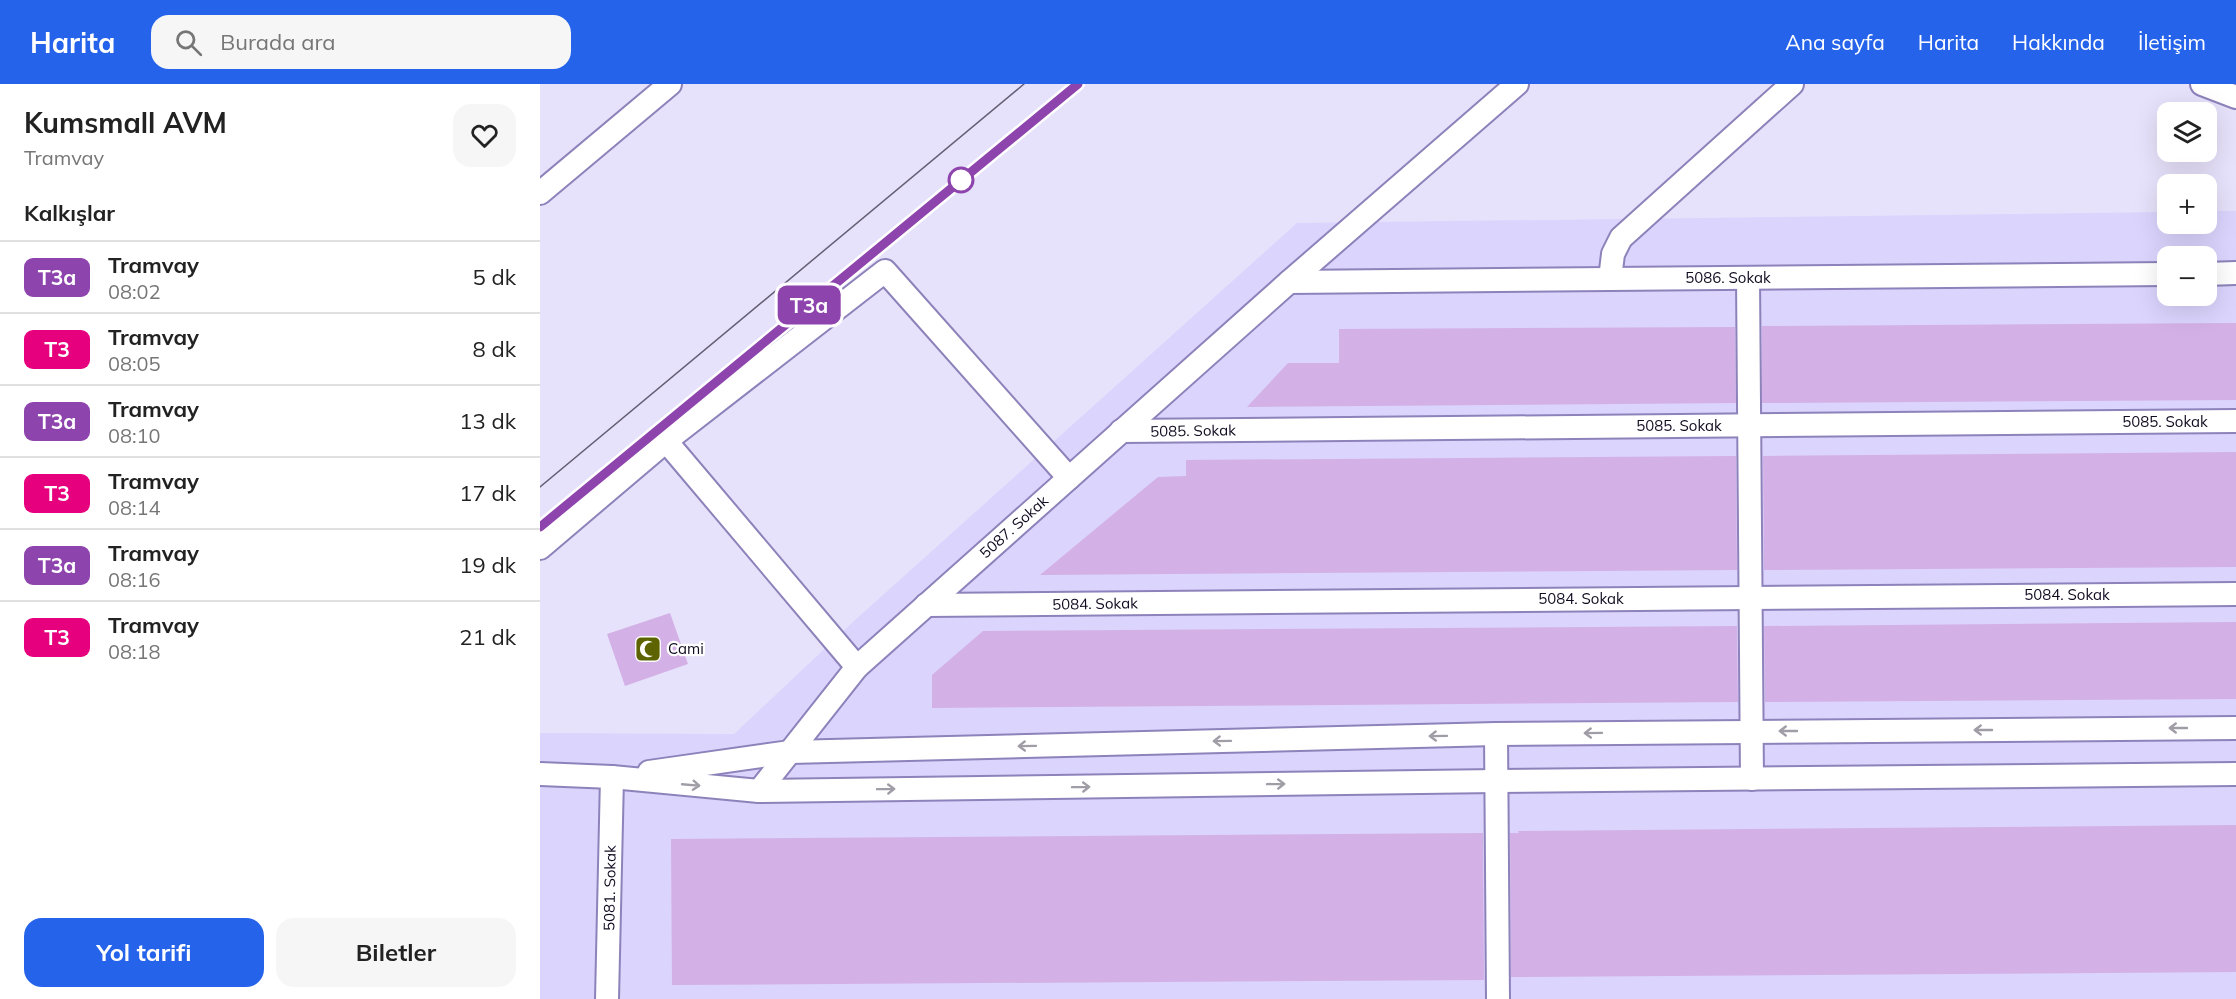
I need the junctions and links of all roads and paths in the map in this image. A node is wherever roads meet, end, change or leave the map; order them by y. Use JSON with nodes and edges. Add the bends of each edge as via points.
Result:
{"nodes":[{"id":1,"x":670,"y":84,"type":"edge"},
{"id":2,"x":1517,"y":84,"type":"edge"},
{"id":3,"x":1792,"y":84,"type":"edge"},
{"id":4,"x":2202,"y":84,"type":"edge"},
{"id":5,"x":2236,"y":97,"type":"edge"},
{"id":6,"x":540,"y":193,"type":"edge"},
{"id":7,"x":2236,"y":273,"type":"edge"},
{"id":8,"x":2157,"y":274,"type":"edge"},
{"id":9,"x":2217,"y":274,"type":"edge"},
{"id":10,"x":1748,"y":278,"type":"junction"},
{"id":11,"x":1610,"y":279,"type":"junction"},
{"id":12,"x":1289,"y":282,"type":"junction"},
{"id":13,"x":2236,"y":422,"type":"edge"},
{"id":14,"x":1749,"y":426,"type":"junction"},
{"id":15,"x":1121,"y":431,"type":"junction"},
{"id":16,"x":666,"y":441,"type":"junction"},
{"id":17,"x":1069,"y":478,"type":"junction"},
{"id":18,"x":540,"y":548,"type":"edge"},
{"id":19,"x":2236,"y":594,"type":"edge"},
{"id":20,"x":1751,"y":598,"type":"junction"},
{"id":21,"x":926,"y":605,"type":"junction"},
{"id":22,"x":857,"y":666,"type":"junction"},
{"id":23,"x":2236,"y":728,"type":"edge"},
{"id":24,"x":1752,"y":732,"type":"junction"},
{"id":25,"x":1496,"y":734,"type":"junction"},
{"id":26,"x":790,"y":752,"type":"junction"},
{"id":27,"x":540,"y":774,"type":"edge"},
{"id":28,"x":2236,"y":774,"type":"edge"},
{"id":29,"x":612,"y":777,"type":"junction"},
{"id":30,"x":1752,"y":779,"type":"junction"},
{"id":31,"x":1497,"y":781,"type":"junction"},
{"id":32,"x":759,"y":791,"type":"junction"},
{"id":33,"x":607,"y":999,"type":"edge"},
{"id":34,"x":1498,"y":999,"type":"edge"}],
"edges":[{"from":1,"to":6,"type":"street"},
{"from":2,"to":12,"type":"street","name":"5087. Sokak"},
{"from":3,"to":11,"type":"street","via":[[1621,238],[1613,254]]},
{"from":4,"to":5,"type":"street"},
{"from":7,"to":9,"type":"street"},
{"from":8,"to":10,"type":"street","name":"5086. Sokak"},
{"from":10,"to":11,"type":"street","name":"5086. Sokak"},
{"from":10,"to":14,"type":"street"},
{"from":11,"to":12,"type":"street","name":"5086. Sokak"},
{"from":12,"to":15,"type":"street","name":"5087. Sokak"},
{"from":13,"to":14,"type":"street","name":"5085. Sokak"},
{"from":14,"to":15,"type":"street","name":"5085. Sokak"},
{"from":14,"to":20,"type":"street"},
{"from":15,"to":17,"type":"street","name":"5087. Sokak"},
{"from":16,"to":17,"type":"street","via":[[885,271]]},
{"from":16,"to":18,"type":"street"},
{"from":16,"to":22,"type":"street"},
{"from":17,"to":21,"type":"street","name":"5087. Sokak"},
{"from":19,"to":20,"type":"street","name":"5084. Sokak"},
{"from":20,"to":21,"type":"street","name":"5084. Sokak"},
{"from":20,"to":24,"type":"street"},
{"from":21,"to":22,"type":"street","name":"5087. Sokak"},
{"from":22,"to":26,"type":"street","name":"5087. Sokak"},
{"from":23,"to":24,"type":"street","one_way":true},
{"from":24,"to":25,"type":"street","one_way":true},
{"from":24,"to":30,"type":"street"},
{"from":25,"to":26,"type":"street","one_way":true},
{"from":25,"to":31,"type":"street"},
{"from":26,"to":29,"type":"street"},
{"from":26,"to":32,"type":"street","name":"5087. Sokak"},
{"from":27,"to":29,"type":"street"},
{"from":28,"to":30,"type":"street"},
{"from":29,"to":32,"type":"street","one_way":true},
{"from":29,"to":33,"type":"street","name":"5081. Sokak"},
{"from":30,"to":31,"type":"street"},
{"from":32,"to":31,"type":"street","one_way":true},
{"from":31,"to":34,"type":"street"}]}
